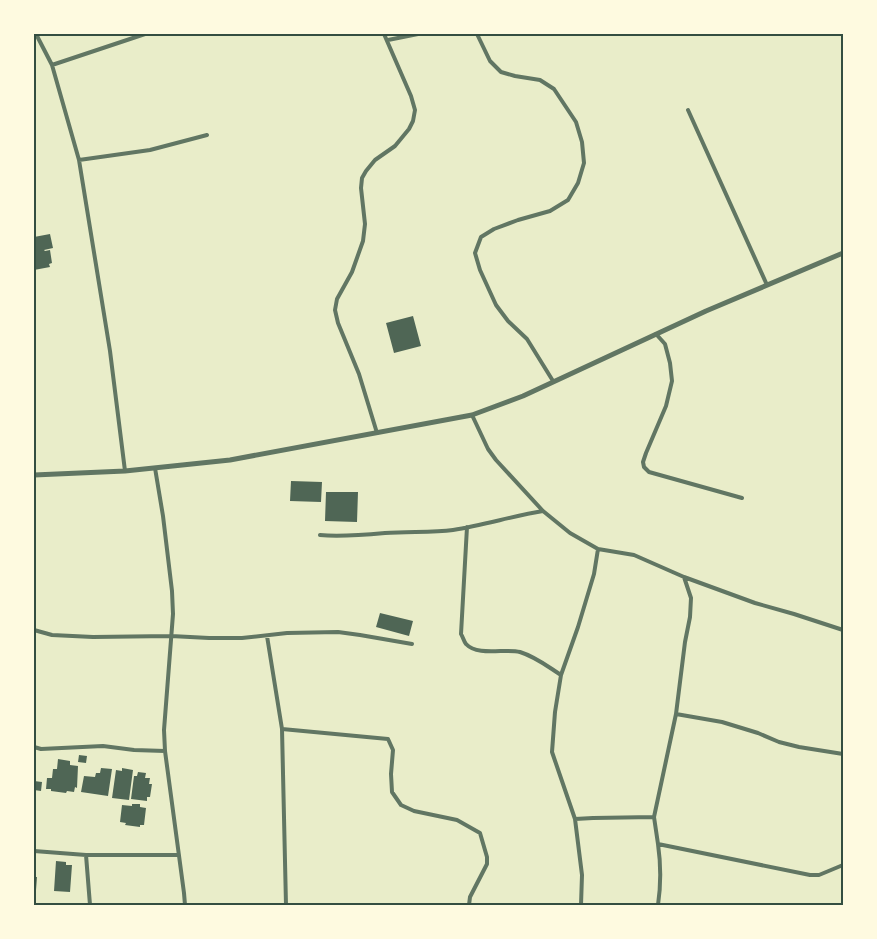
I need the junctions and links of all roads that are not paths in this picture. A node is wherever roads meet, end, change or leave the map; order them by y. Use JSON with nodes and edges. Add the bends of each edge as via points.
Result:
{"nodes":[{"id":1,"x":36,"y":34,"type":"edge"},
{"id":2,"x":145,"y":34,"type":"edge"},
{"id":3,"x":384,"y":34,"type":"edge"},
{"id":4,"x":418,"y":34,"type":"edge"},
{"id":5,"x":477,"y":34,"type":"edge"},
{"id":6,"x":388,"y":40,"type":"junction"},
{"id":7,"x":52,"y":65,"type":"junction"},
{"id":8,"x":688,"y":110,"type":"dead end"},
{"id":9,"x":207,"y":135,"type":"dead end"},
{"id":10,"x":79,"y":160,"type":"junction"},
{"id":11,"x":843,"y":254,"type":"edge"},
{"id":12,"x":767,"y":285,"type":"junction"},
{"id":13,"x":656,"y":334,"type":"junction"},
{"id":14,"x":553,"y":381,"type":"junction"},
{"id":15,"x":472,"y":415,"type":"junction"},
{"id":16,"x":377,"y":433,"type":"junction"},
{"id":17,"x":155,"y":468,"type":"junction"},
{"id":18,"x":125,"y":471,"type":"junction"},
{"id":19,"x":34,"y":475,"type":"edge"},
{"id":20,"x":742,"y":498,"type":"dead end"},
{"id":21,"x":543,"y":512,"type":"junction"},
{"id":22,"x":467,"y":527,"type":"junction"},
{"id":23,"x":320,"y":535,"type":"dead end"},
{"id":24,"x":598,"y":549,"type":"junction"},
{"id":25,"x":684,"y":577,"type":"junction"},
{"id":26,"x":34,"y":630,"type":"edge"},
{"id":27,"x":843,"y":630,"type":"edge"},
{"id":28,"x":171,"y":636,"type":"junction"},
{"id":29,"x":268,"y":636,"type":"junction"},
{"id":30,"x":412,"y":644,"type":"dead end"},
{"id":31,"x":561,"y":675,"type":"junction"},
{"id":32,"x":676,"y":714,"type":"junction"},
{"id":33,"x":282,"y":729,"type":"junction"},
{"id":34,"x":34,"y":747,"type":"edge"},
{"id":35,"x":165,"y":751,"type":"junction"},
{"id":36,"x":843,"y":754,"type":"edge"},
{"id":37,"x":654,"y":817,"type":"junction"},
{"id":38,"x":575,"y":819,"type":"junction"},
{"id":39,"x":658,"y":844,"type":"junction"},
{"id":40,"x":34,"y":851,"type":"edge"},
{"id":41,"x":86,"y":855,"type":"junction"},
{"id":42,"x":179,"y":855,"type":"junction"},
{"id":43,"x":843,"y":865,"type":"edge"},
{"id":44,"x":90,"y":905,"type":"edge"},
{"id":45,"x":184,"y":905,"type":"edge"},
{"id":46,"x":286,"y":905,"type":"edge"},
{"id":47,"x":469,"y":905,"type":"edge"},
{"id":48,"x":581,"y":905,"type":"edge"},
{"id":49,"x":658,"y":905,"type":"edge"}],
"edges":[{"from":1,"to":7,"type":"street"},
{"from":2,"to":7,"type":"street"},
{"from":3,"to":6,"type":"street"},
{"from":4,"to":6,"type":"street"},
{"from":5,"to":14,"type":"street","via":[[490,61],[501,72],[540,80],[554,89],[576,122],[582,142],[584,163],[568,200],[550,211],[494,229],[480,237],[475,253],[496,305],[527,339]]},
{"from":6,"to":16,"type":"street","via":[[415,110],[414,121],[395,146],[376,160],[362,178],[363,241],[335,310]]},
{"from":7,"to":10,"type":"street"},
{"from":8,"to":12,"type":"street"},
{"from":9,"to":10,"type":"street","via":[[150,150]]},
{"from":10,"to":18,"type":"street","via":[[110,351]]},
{"from":11,"to":12,"type":"street"},
{"from":12,"to":13,"type":"street"},
{"from":13,"to":14,"type":"street"},
{"from":13,"to":20,"type":"street","via":[[665,344],[672,381],[644,467],[650,472]]},
{"from":14,"to":15,"type":"street"},
{"from":15,"to":16,"type":"street"},
{"from":15,"to":21,"type":"street","via":[[496,460]]},
{"from":16,"to":17,"type":"street","via":[[230,460]]},
{"from":17,"to":18,"type":"street"},
{"from":17,"to":28,"type":"street","via":[[172,591]]},
{"from":18,"to":19,"type":"street"},
{"from":21,"to":22,"type":"street"},
{"from":21,"to":24,"type":"street"},
{"from":22,"to":23,"type":"street","via":[[335,537]]},
{"from":22,"to":31,"type":"street","via":[[461,634],[466,645],[491,652],[517,651],[536,657]]},
{"from":24,"to":25,"type":"street","via":[[634,556]]},
{"from":24,"to":31,"type":"street","via":[[594,574]]},
{"from":25,"to":27,"type":"street"},
{"from":25,"to":32,"type":"street","via":[[691,598],[690,617]]},
{"from":26,"to":28,"type":"street","via":[[52,635]]},
{"from":28,"to":29,"type":"street"},
{"from":28,"to":35,"type":"street"},
{"from":29,"to":30,"type":"street","via":[[338,632]]},
{"from":29,"to":33,"type":"street"},
{"from":31,"to":38,"type":"street","via":[[552,752]]},
{"from":32,"to":36,"type":"street","via":[[722,722],[758,732],[778,742]]},
{"from":32,"to":37,"type":"street"},
{"from":33,"to":46,"type":"street"},
{"from":33,"to":47,"type":"street","via":[[388,739],[393,750],[392,792],[401,805],[457,820],[480,833],[487,864]]},
{"from":34,"to":35,"type":"street","via":[[103,746]]},
{"from":35,"to":42,"type":"street"},
{"from":37,"to":38,"type":"street"},
{"from":37,"to":39,"type":"street"},
{"from":38,"to":48,"type":"street","via":[[582,875]]},
{"from":39,"to":43,"type":"street","via":[[810,875],[819,875]]},
{"from":39,"to":49,"type":"street"},
{"from":40,"to":41,"type":"street"},
{"from":41,"to":42,"type":"street"},
{"from":41,"to":44,"type":"street"},
{"from":42,"to":45,"type":"street"}]}
